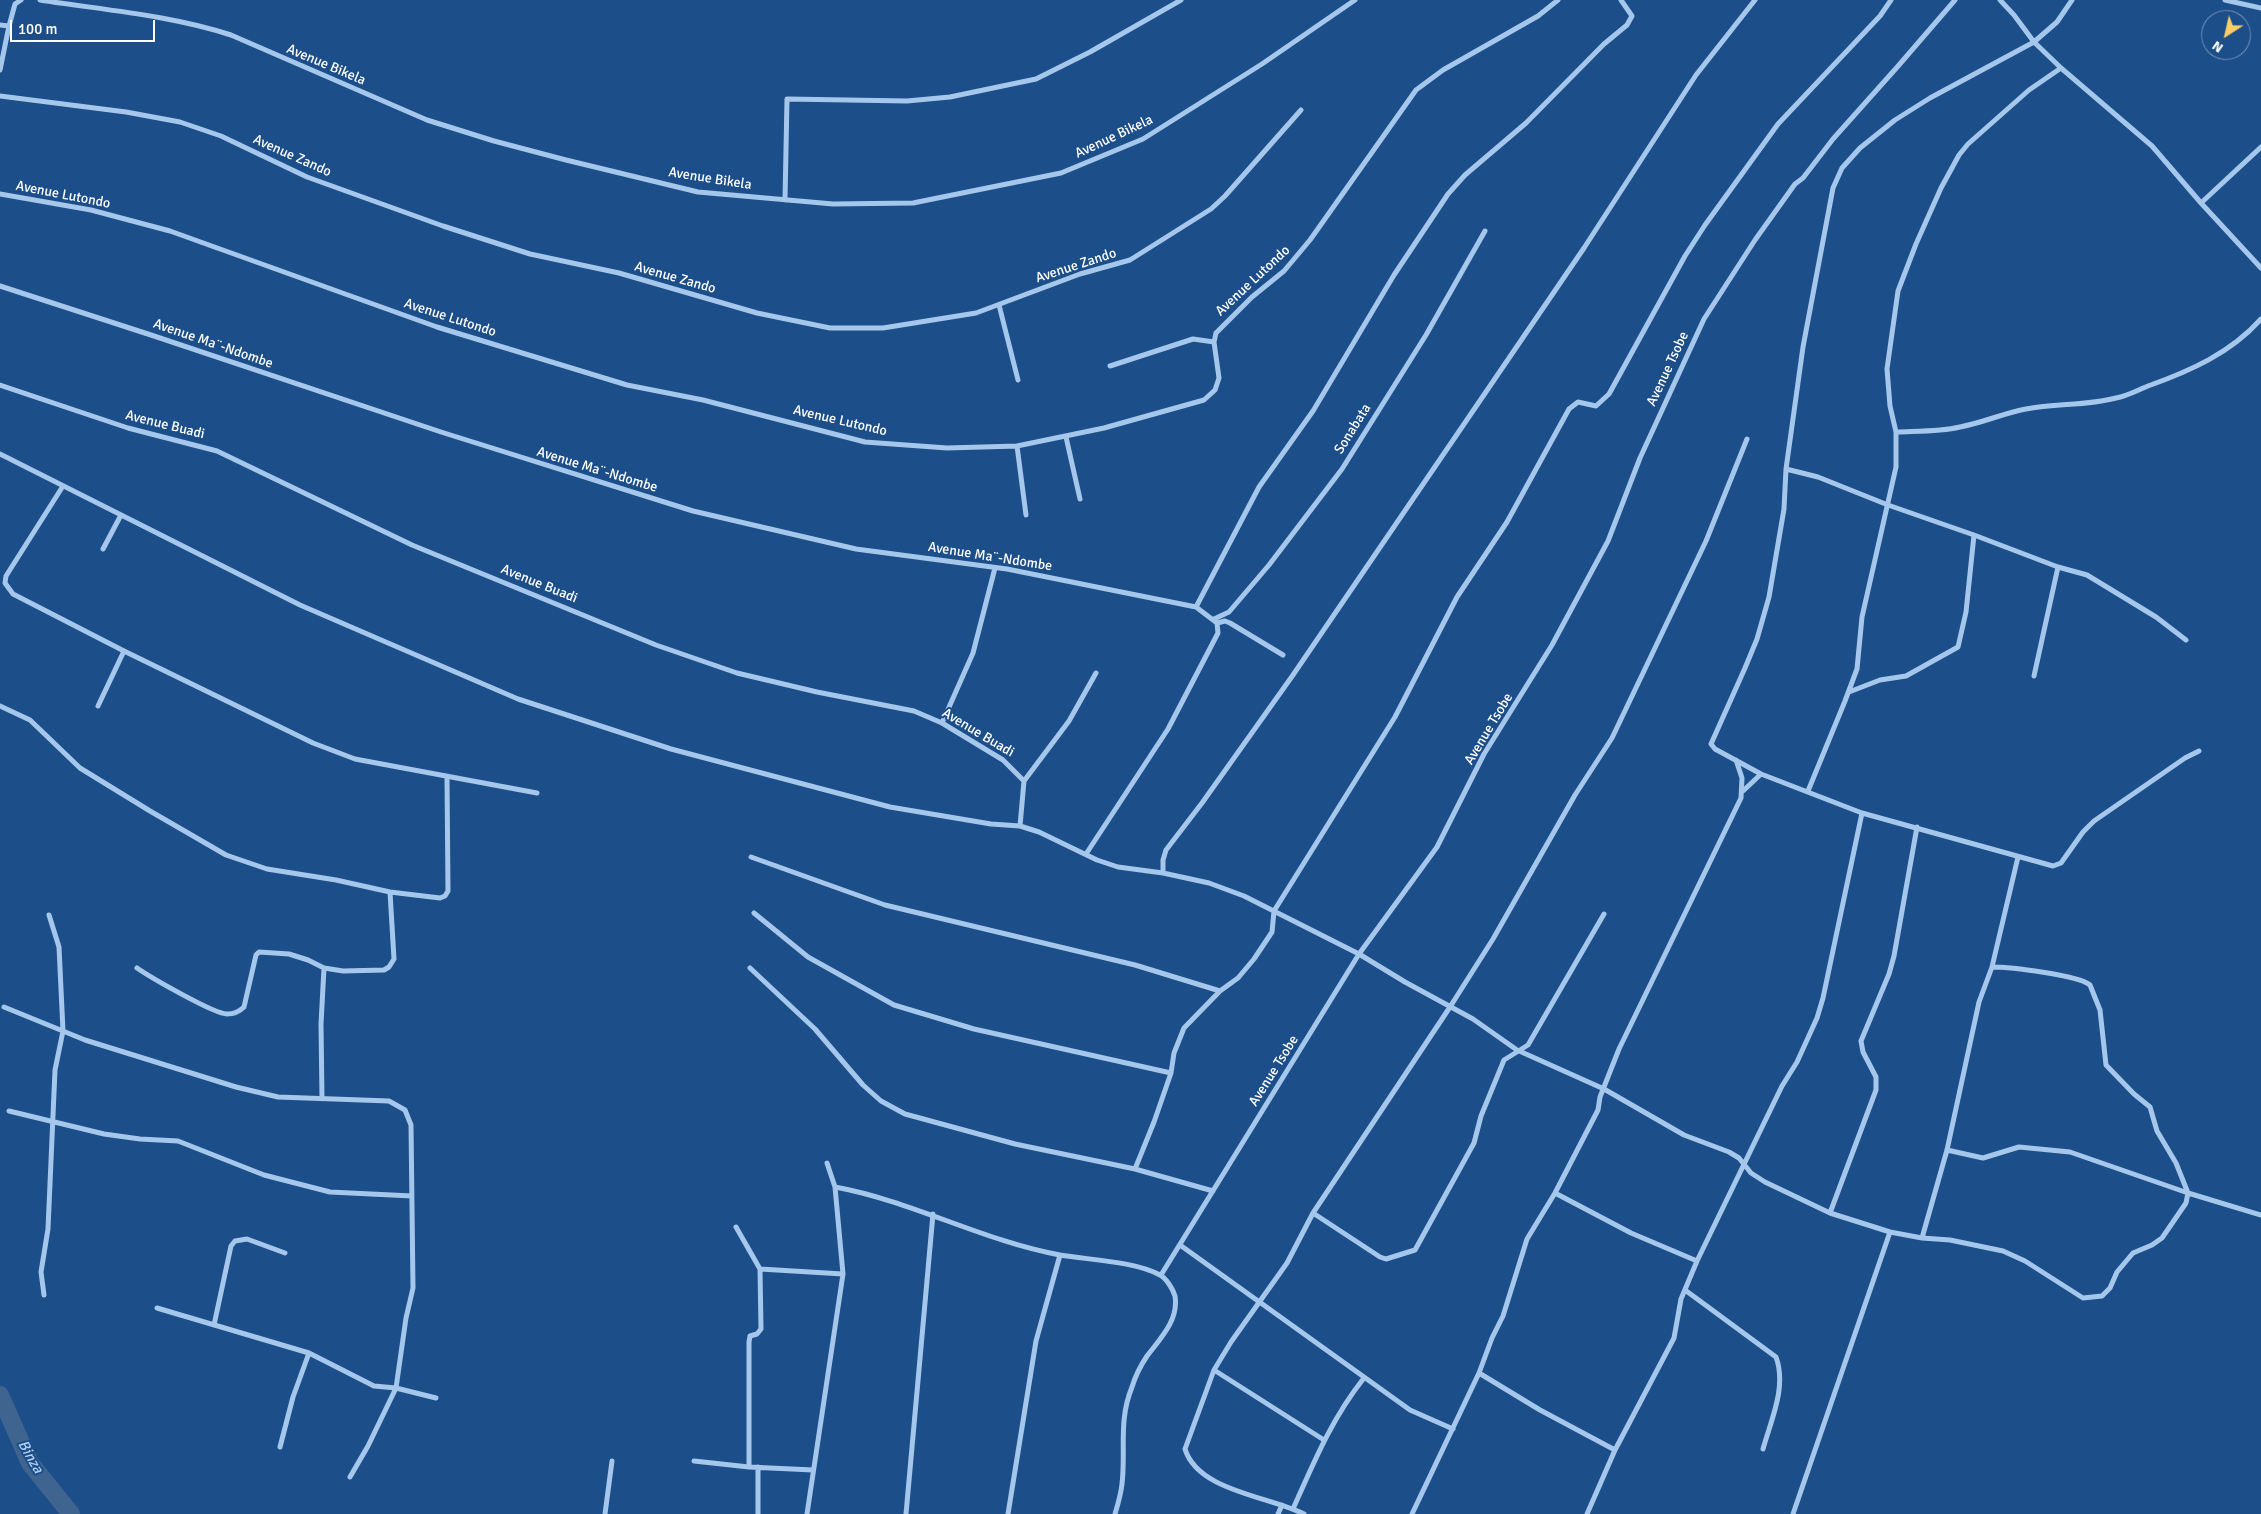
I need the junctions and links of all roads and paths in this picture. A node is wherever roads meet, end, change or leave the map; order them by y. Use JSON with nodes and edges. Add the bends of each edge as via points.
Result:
{"nodes":[{"id":1,"x":21,"y":0,"type":"edge"},
{"id":2,"x":40,"y":0,"type":"edge"},
{"id":3,"x":1181,"y":0,"type":"edge"},
{"id":4,"x":1355,"y":0,"type":"edge"},
{"id":5,"x":1558,"y":0,"type":"edge"},
{"id":6,"x":1621,"y":0,"type":"edge"},
{"id":7,"x":1755,"y":0,"type":"edge"},
{"id":8,"x":1891,"y":0,"type":"edge"},
{"id":9,"x":1955,"y":0,"type":"edge"},
{"id":10,"x":2000,"y":0,"type":"edge"},
{"id":11,"x":2072,"y":0,"type":"edge"},
{"id":12,"x":2225,"y":0,"type":"edge"},
{"id":13,"x":2261,"y":8,"type":"edge"},
{"id":14,"x":0,"y":25,"type":"edge"},
{"id":15,"x":9,"y":26,"type":"junction"},
{"id":16,"x":2034,"y":42,"type":"junction"},
{"id":17,"x":2061,"y":68,"type":"junction"},
{"id":18,"x":0,"y":70,"type":"edge"},
{"id":19,"x":0,"y":96,"type":"edge"},
{"id":20,"x":1301,"y":110,"type":"dead end"},
{"id":21,"x":2261,"y":147,"type":"edge"},
{"id":22,"x":0,"y":194,"type":"edge"},
{"id":23,"x":785,"y":200,"type":"junction"},
{"id":24,"x":2201,"y":203,"type":"junction"},
{"id":25,"x":1485,"y":231,"type":"dead end"},
{"id":26,"x":2261,"y":268,"type":"edge"},
{"id":27,"x":0,"y":286,"type":"edge"},
{"id":28,"x":999,"y":305,"type":"junction"},
{"id":29,"x":2261,"y":319,"type":"edge"},
{"id":30,"x":1214,"y":342,"type":"junction"},
{"id":31,"x":1110,"y":366,"type":"dead end"},
{"id":32,"x":1018,"y":380,"type":"dead end"},
{"id":33,"x":0,"y":385,"type":"edge"},
{"id":34,"x":1896,"y":432,"type":"junction"},
{"id":35,"x":1066,"y":437,"type":"junction"},
{"id":36,"x":1748,"y":439,"type":"dead end"},
{"id":37,"x":1017,"y":446,"type":"junction"},
{"id":38,"x":0,"y":454,"type":"edge"},
{"id":39,"x":1786,"y":469,"type":"junction"},
{"id":40,"x":64,"y":486,"type":"junction"},
{"id":41,"x":1080,"y":499,"type":"dead end"},
{"id":42,"x":1888,"y":505,"type":"junction"},
{"id":43,"x":121,"y":515,"type":"junction"},
{"id":44,"x":1026,"y":515,"type":"dead end"},
{"id":45,"x":1974,"y":535,"type":"junction"},
{"id":46,"x":104,"y":548,"type":"dead end"},
{"id":47,"x":2058,"y":567,"type":"junction"},
{"id":48,"x":995,"y":568,"type":"junction"},
{"id":49,"x":2,"y":582,"type":"edge"},
{"id":50,"x":1196,"y":608,"type":"junction"},
{"id":51,"x":1216,"y":621,"type":"junction"},
{"id":52,"x":2186,"y":640,"type":"dead end"},
{"id":53,"x":124,"y":652,"type":"junction"},
{"id":54,"x":1284,"y":655,"type":"dead end"},
{"id":55,"x":1096,"y":672,"type":"dead end"},
{"id":56,"x":2034,"y":676,"type":"dead end"},
{"id":57,"x":1848,"y":692,"type":"junction"},
{"id":58,"x":0,"y":706,"type":"edge"},
{"id":59,"x":98,"y":706,"type":"dead end"},
{"id":60,"x":942,"y":723,"type":"junction"},
{"id":61,"x":2199,"y":751,"type":"dead end"},
{"id":62,"x":1736,"y":760,"type":"junction"},
{"id":63,"x":1760,"y":774,"type":"junction"},
{"id":64,"x":447,"y":777,"type":"junction"},
{"id":65,"x":1024,"y":781,"type":"junction"},
{"id":66,"x":1742,"y":791,"type":"junction"},
{"id":67,"x":1808,"y":791,"type":"junction"},
{"id":68,"x":537,"y":793,"type":"dead end"},
{"id":69,"x":1862,"y":813,"type":"junction"},
{"id":70,"x":1020,"y":826,"type":"junction"},
{"id":71,"x":1917,"y":827,"type":"junction"},
{"id":72,"x":1086,"y":854,"type":"junction"},
{"id":73,"x":751,"y":857,"type":"dead end"},
{"id":74,"x":2018,"y":858,"type":"junction"},
{"id":75,"x":1163,"y":873,"type":"junction"},
{"id":76,"x":390,"y":892,"type":"junction"},
{"id":77,"x":1274,"y":911,"type":"junction"},
{"id":78,"x":754,"y":913,"type":"dead end"},
{"id":79,"x":1604,"y":914,"type":"dead end"},
{"id":80,"x":48,"y":915,"type":"dead end"},
{"id":81,"x":1359,"y":954,"type":"junction"},
{"id":82,"x":1992,"y":967,"type":"junction"},
{"id":83,"x":137,"y":968,"type":"dead end"},
{"id":84,"x":324,"y":968,"type":"junction"},
{"id":85,"x":750,"y":968,"type":"dead end"},
{"id":86,"x":1220,"y":991,"type":"junction"},
{"id":87,"x":4,"y":1007,"type":"dead end"},
{"id":88,"x":1450,"y":1007,"type":"junction"},
{"id":89,"x":63,"y":1031,"type":"junction"},
{"id":90,"x":1517,"y":1050,"type":"junction"},
{"id":91,"x":1171,"y":1073,"type":"junction"},
{"id":92,"x":1604,"y":1089,"type":"junction"},
{"id":93,"x":322,"y":1099,"type":"junction"},
{"id":94,"x":9,"y":1110,"type":"dead end"},
{"id":95,"x":53,"y":1121,"type":"junction"},
{"id":96,"x":1947,"y":1150,"type":"junction"},
{"id":97,"x":827,"y":1163,"type":"dead end"},
{"id":98,"x":1743,"y":1164,"type":"junction"},
{"id":99,"x":1135,"y":1169,"type":"junction"},
{"id":100,"x":835,"y":1187,"type":"junction"},
{"id":101,"x":1213,"y":1191,"type":"junction"},
{"id":102,"x":1555,"y":1193,"type":"junction"},
{"id":103,"x":2188,"y":1193,"type":"junction"},
{"id":104,"x":412,"y":1196,"type":"junction"},
{"id":105,"x":1313,"y":1213,"type":"junction"},
{"id":106,"x":1830,"y":1213,"type":"junction"},
{"id":107,"x":933,"y":1214,"type":"junction"},
{"id":108,"x":2261,"y":1215,"type":"edge"},
{"id":109,"x":736,"y":1227,"type":"dead end"},
{"id":110,"x":1890,"y":1232,"type":"junction"},
{"id":111,"x":1922,"y":1238,"type":"junction"},
{"id":112,"x":1180,"y":1245,"type":"junction"},
{"id":113,"x":285,"y":1253,"type":"dead end"},
{"id":114,"x":1060,"y":1255,"type":"junction"},
{"id":115,"x":1697,"y":1261,"type":"junction"},
{"id":116,"x":760,"y":1269,"type":"junction"},
{"id":117,"x":843,"y":1274,"type":"junction"},
{"id":118,"x":1161,"y":1275,"type":"junction"},
{"id":119,"x":1685,"y":1290,"type":"junction"},
{"id":120,"x":44,"y":1295,"type":"dead end"},
{"id":121,"x":1260,"y":1302,"type":"junction"},
{"id":122,"x":157,"y":1308,"type":"dead end"},
{"id":123,"x":214,"y":1325,"type":"junction"},
{"id":124,"x":309,"y":1353,"type":"junction"},
{"id":125,"x":1214,"y":1370,"type":"junction"},
{"id":126,"x":1479,"y":1372,"type":"junction"},
{"id":127,"x":1364,"y":1378,"type":"junction"},
{"id":128,"x":396,"y":1388,"type":"junction"},
{"id":129,"x":436,"y":1398,"type":"dead end"},
{"id":130,"x":1453,"y":1429,"type":"junction"},
{"id":131,"x":1324,"y":1440,"type":"junction"},
{"id":132,"x":280,"y":1447,"type":"dead end"},
{"id":133,"x":1762,"y":1449,"type":"dead end"},
{"id":134,"x":1615,"y":1450,"type":"junction"},
{"id":135,"x":612,"y":1461,"type":"dead end"},
{"id":136,"x":694,"y":1461,"type":"dead end"},
{"id":137,"x":749,"y":1467,"type":"junction"},
{"id":138,"x":758,"y":1467,"type":"junction"},
{"id":139,"x":813,"y":1470,"type":"junction"},
{"id":140,"x":350,"y":1477,"type":"dead end"},
{"id":141,"x":1282,"y":1505,"type":"junction"},
{"id":142,"x":1293,"y":1509,"type":"junction"},
{"id":143,"x":604,"y":1514,"type":"edge"},
{"id":144,"x":758,"y":1514,"type":"edge"},
{"id":145,"x":807,"y":1514,"type":"edge"},
{"id":146,"x":906,"y":1514,"type":"edge"},
{"id":147,"x":1008,"y":1514,"type":"edge"},
{"id":148,"x":1115,"y":1514,"type":"edge"},
{"id":149,"x":1278,"y":1514,"type":"edge"},
{"id":150,"x":1304,"y":1514,"type":"edge"},
{"id":151,"x":1412,"y":1514,"type":"edge"},
{"id":152,"x":1587,"y":1514,"type":"edge"},
{"id":153,"x":1794,"y":1514,"type":"edge"}],
"edges":[{"from":1,"to":15,"type":"street","via":[[15,4]]},
{"from":2,"to":23,"type":"street","name":"Avenue Bikela","via":[[202,25],[427,120],[494,142],[698,192]]},
{"from":3,"to":23,"type":"street","via":[[1036,79],[950,97],[907,101],[787,99]]},
{"from":4,"to":23,"type":"street","name":"Avenue Bikela","via":[[1143,139],[1074,169],[914,203],[833,204]]},
{"from":5,"to":30,"type":"street","name":"Avenue Lutondo","via":[[1538,16],[1443,70],[1416,90],[1310,240],[1284,271],[1221,326]]},
{"from":6,"to":50,"type":"street","via":[[1632,16],[1627,25],[1448,194],[1394,275],[1312,411],[1259,487]]},
{"from":7,"to":75,"type":"street","via":[[1691,82],[1578,256],[1320,635],[1166,850]]},
{"from":8,"to":77,"type":"street","via":[[1880,16],[1778,124],[1721,202],[1685,256],[1609,394],[1596,406],[1578,402],[1569,410],[1507,522],[1457,597],[1395,717]]},
{"from":9,"to":81,"type":"street","name":"Avenue Tsobe","via":[[1796,184],[1704,319],[1589,578],[1527,688],[1484,754],[1437,847]]},
{"from":10,"to":16,"type":"street"},
{"from":11,"to":16,"type":"street","via":[[2057,22]]},
{"from":12,"to":13,"type":"street"},
{"from":14,"to":15,"type":"street"},
{"from":15,"to":18,"type":"street"},
{"from":16,"to":17,"type":"street"},
{"from":16,"to":39,"type":"street","via":[[1915,107],[1860,148],[1842,168],[1833,188],[1803,347]]},
{"from":17,"to":24,"type":"street","via":[[2152,146]]},
{"from":17,"to":34,"type":"street","via":[[2030,90],[1968,144],[1945,180],[1923,228],[1898,291],[1887,369]]},
{"from":19,"to":28,"type":"street","name":"Avenue Zando","via":[[180,122],[221,136],[307,177],[443,226],[530,254],[619,274],[766,315],[830,328],[883,328],[951,318]]},
{"from":20,"to":28,"type":"street","name":"Avenue Zando","via":[[1210,209],[1130,260],[1080,274]]},
{"from":21,"to":24,"type":"street"},
{"from":22,"to":37,"type":"street","name":"Avenue Lutondo","via":[[91,210],[170,231],[437,327],[627,385],[703,400],[865,442],[947,448]]},
{"from":24,"to":26,"type":"street"},
{"from":25,"to":51,"type":"street","name":"Sonabata","via":[[1426,336],[1342,469],[1269,566],[1229,612]]},
{"from":27,"to":48,"type":"street","name":"Avenue Ma¨-Ndombe","via":[[441,432],[693,511],[856,549]]},
{"from":28,"to":32,"type":"street"},
{"from":29,"to":34,"type":"street","via":[[2243,338],[2206,362],[2117,398],[2072,406],[2022,409],[1958,428]]},
{"from":30,"to":31,"type":"street","via":[[1193,339]]},
{"from":30,"to":35,"type":"street","name":"Avenue Lutondo","via":[[1219,378],[1215,390],[1204,400]]},
{"from":33,"to":60,"type":"street","name":"Avenue Buadi","via":[[128,428],[217,451],[412,545],[656,645],[737,673],[914,712]]},
{"from":34,"to":42,"type":"street","via":[[1896,467]]},
{"from":35,"to":37,"type":"street","name":"Avenue Lutondo"},
{"from":35,"to":41,"type":"street"},
{"from":36,"to":88,"type":"street","via":[[1702,549],[1612,738]]},
{"from":37,"to":44,"type":"street"},
{"from":38,"to":40,"type":"street"},
{"from":39,"to":42,"type":"street","via":[[1818,477]]},
{"from":39,"to":62,"type":"street","via":[[1784,509],[1769,597],[1746,668],[1711,744]]},
{"from":40,"to":43,"type":"street"},
{"from":40,"to":49,"type":"street"},
{"from":42,"to":45,"type":"street"},
{"from":42,"to":57,"type":"street","via":[[1862,617],[1856,669]]},
{"from":43,"to":46,"type":"street"},
{"from":43,"to":70,"type":"street","via":[[300,605],[518,699],[671,749],[890,808]]},
{"from":45,"to":47,"type":"street"},
{"from":45,"to":57,"type":"street","via":[[1966,612],[1958,647],[1906,676],[1880,680]]},
{"from":47,"to":52,"type":"street","via":[[2077,571],[2105,585]]},
{"from":47,"to":56,"type":"street"},
{"from":48,"to":50,"type":"street","name":"Avenue Ma¨-Ndombe"},
{"from":48,"to":60,"type":"street","via":[[972,653]]},
{"from":49,"to":53,"type":"street","via":[[13,594]]},
{"from":50,"to":51,"type":"street","name":"Avenue Ma¨-Ndombe"},
{"from":51,"to":54,"type":"street","via":[[1230,623]]},
{"from":51,"to":72,"type":"street","via":[[1218,633],[1168,729]]},
{"from":53,"to":59,"type":"street"},
{"from":53,"to":64,"type":"street","via":[[355,759]]},
{"from":55,"to":65,"type":"street","via":[[1069,721]]},
{"from":57,"to":67,"type":"street"},
{"from":58,"to":76,"type":"street","via":[[30,720],[80,768],[226,855],[267,869]]},
{"from":60,"to":65,"type":"street","name":"Avenue Buadi","via":[[1003,760]]},
{"from":61,"to":74,"type":"street","via":[[2094,821],[2060,863],[2053,866]]},
{"from":62,"to":63,"type":"street"},
{"from":62,"to":66,"type":"street"},
{"from":63,"to":66,"type":"street"},
{"from":63,"to":67,"type":"street"},
{"from":64,"to":68,"type":"street"},
{"from":64,"to":76,"type":"street","via":[[448,891],[445,896],[434,898]]},
{"from":65,"to":70,"type":"street"},
{"from":66,"to":92,"type":"street","via":[[1619,1049]]},
{"from":67,"to":69,"type":"street"},
{"from":69,"to":71,"type":"street"},
{"from":69,"to":98,"type":"street","via":[[1817,1018]]},
{"from":70,"to":72,"type":"street"},
{"from":71,"to":74,"type":"street"},
{"from":71,"to":106,"type":"street","via":[[1894,956],[1861,1041],[1876,1077],[1876,1090]]},
{"from":72,"to":75,"type":"street","via":[[1118,867]]},
{"from":73,"to":86,"type":"street","via":[[885,905],[1135,965]]},
{"from":74,"to":82,"type":"street"},
{"from":75,"to":77,"type":"street","via":[[1210,883]]},
{"from":76,"to":84,"type":"street","via":[[393,963],[384,970]]},
{"from":77,"to":81,"type":"street"},
{"from":77,"to":86,"type":"street","via":[[1272,932],[1238,978]]},
{"from":78,"to":91,"type":"street","via":[[808,957],[894,1005],[974,1029]]},
{"from":79,"to":90,"type":"street","via":[[1528,1045]]},
{"from":80,"to":89,"type":"street","via":[[59,947]]},
{"from":81,"to":88,"type":"street"},
{"from":81,"to":101,"type":"street","name":"Avenue Tsobe"},
{"from":82,"to":96,"type":"street","via":[[1979,1002]]},
{"from":82,"to":103,"type":"street","via":[[2081,980],[2090,985],[2100,1010],[2106,1065],[2150,1107],[2157,1131],[2176,1163]]},
{"from":83,"to":84,"type":"street","via":[[225,1014],[238,1013],[244,1008],[259,952],[289,954]]},
{"from":84,"to":93,"type":"street"},
{"from":85,"to":99,"type":"street","via":[[815,1029],[863,1085],[881,1101],[905,1114],[1016,1144]]},
{"from":86,"to":91,"type":"street","via":[[1184,1028],[1174,1053]]},
{"from":87,"to":89,"type":"street"},
{"from":88,"to":90,"type":"street"},
{"from":88,"to":105,"type":"street"},
{"from":89,"to":93,"type":"street","via":[[236,1087],[278,1098]]},
{"from":89,"to":95,"type":"street","via":[[55,1070]]},
{"from":90,"to":92,"type":"street"},
{"from":90,"to":105,"type":"street","via":[[1504,1060],[1481,1116],[1474,1143],[1415,1250],[1386,1259],[1380,1257]]},
{"from":91,"to":99,"type":"street"},
{"from":92,"to":98,"type":"street","via":[[1684,1135],[1729,1152]]},
{"from":92,"to":102,"type":"street","via":[[1598,1110]]},
{"from":93,"to":104,"type":"street","via":[[389,1102],[405,1110],[411,1124]]},
{"from":94,"to":95,"type":"street"},
{"from":95,"to":104,"type":"street","via":[[104,1134],[178,1141],[264,1175],[330,1192]]},
{"from":95,"to":120,"type":"street","via":[[48,1229],[41,1272]]},
{"from":96,"to":103,"type":"street","via":[[1983,1158],[2019,1147],[2050,1149],[2089,1158]]},
{"from":96,"to":111,"type":"street"},
{"from":97,"to":100,"type":"street"},
{"from":98,"to":106,"type":"street","via":[[1765,1182]]},
{"from":98,"to":115,"type":"street"},
{"from":99,"to":101,"type":"street"},
{"from":100,"to":107,"type":"street"},
{"from":100,"to":117,"type":"street"},
{"from":101,"to":112,"type":"street","name":"Avenue Tsobe"},
{"from":102,"to":115,"type":"street","via":[[1631,1233]]},
{"from":102,"to":126,"type":"street","via":[[1527,1239],[1503,1316]]},
{"from":103,"to":108,"type":"street"},
{"from":103,"to":111,"type":"street","via":[[2186,1203],[2162,1238],[2133,1253],[2116,1272],[2106,1292],[2096,1298],[2081,1296],[2012,1254],[1950,1240]]},
{"from":104,"to":128,"type":"street","via":[[413,1288]]},
{"from":105,"to":121,"type":"street","via":[[1287,1263]]},
{"from":106,"to":110,"type":"street"},
{"from":107,"to":114,"type":"street","via":[[1029,1249]]},
{"from":107,"to":146,"type":"street"},
{"from":109,"to":116,"type":"street"},
{"from":110,"to":111,"type":"street"},
{"from":110,"to":153,"type":"street"},
{"from":112,"to":118,"type":"street","name":"Avenue Tsobe"},
{"from":112,"to":121,"type":"street"},
{"from":113,"to":123,"type":"street","via":[[247,1239],[236,1241],[231,1246]]},
{"from":114,"to":118,"type":"street"},
{"from":114,"to":147,"type":"street","via":[[1036,1341]]},
{"from":115,"to":119,"type":"street"},
{"from":116,"to":117,"type":"street"},
{"from":116,"to":137,"type":"street","via":[[760,1329],[749,1337]]},
{"from":117,"to":139,"type":"street"},
{"from":118,"to":148,"type":"street","via":[[1175,1296],[1174,1312],[1131,1387],[1122,1431],[1122,1484]]},
{"from":119,"to":133,"type":"street","via":[[1776,1357],[1781,1370],[1778,1401]]},
{"from":119,"to":134,"type":"street","via":[[1674,1338]]},
{"from":121,"to":125,"type":"street"},
{"from":121,"to":127,"type":"street"},
{"from":122,"to":123,"type":"street"},
{"from":123,"to":124,"type":"street"},
{"from":124,"to":128,"type":"street","via":[[374,1386]]},
{"from":124,"to":132,"type":"street"},
{"from":125,"to":131,"type":"street"},
{"from":125,"to":141,"type":"street","via":[[1185,1449],[1189,1460],[1212,1480]]},
{"from":126,"to":130,"type":"street"},
{"from":126,"to":134,"type":"street","via":[[1540,1410]]},
{"from":127,"to":130,"type":"street","via":[[1410,1410]]},
{"from":127,"to":131,"type":"street","via":[[1350,1395]]},
{"from":128,"to":129,"type":"street"},
{"from":128,"to":140,"type":"street"},
{"from":130,"to":151,"type":"street"},
{"from":131,"to":142,"type":"street"},
{"from":134,"to":152,"type":"street"},
{"from":135,"to":143,"type":"street"},
{"from":136,"to":137,"type":"street"},
{"from":137,"to":138,"type":"street"},
{"from":138,"to":139,"type":"street"},
{"from":138,"to":144,"type":"street"},
{"from":139,"to":145,"type":"street"},
{"from":141,"to":142,"type":"street"},
{"from":141,"to":149,"type":"street"},
{"from":142,"to":150,"type":"street"}]}
